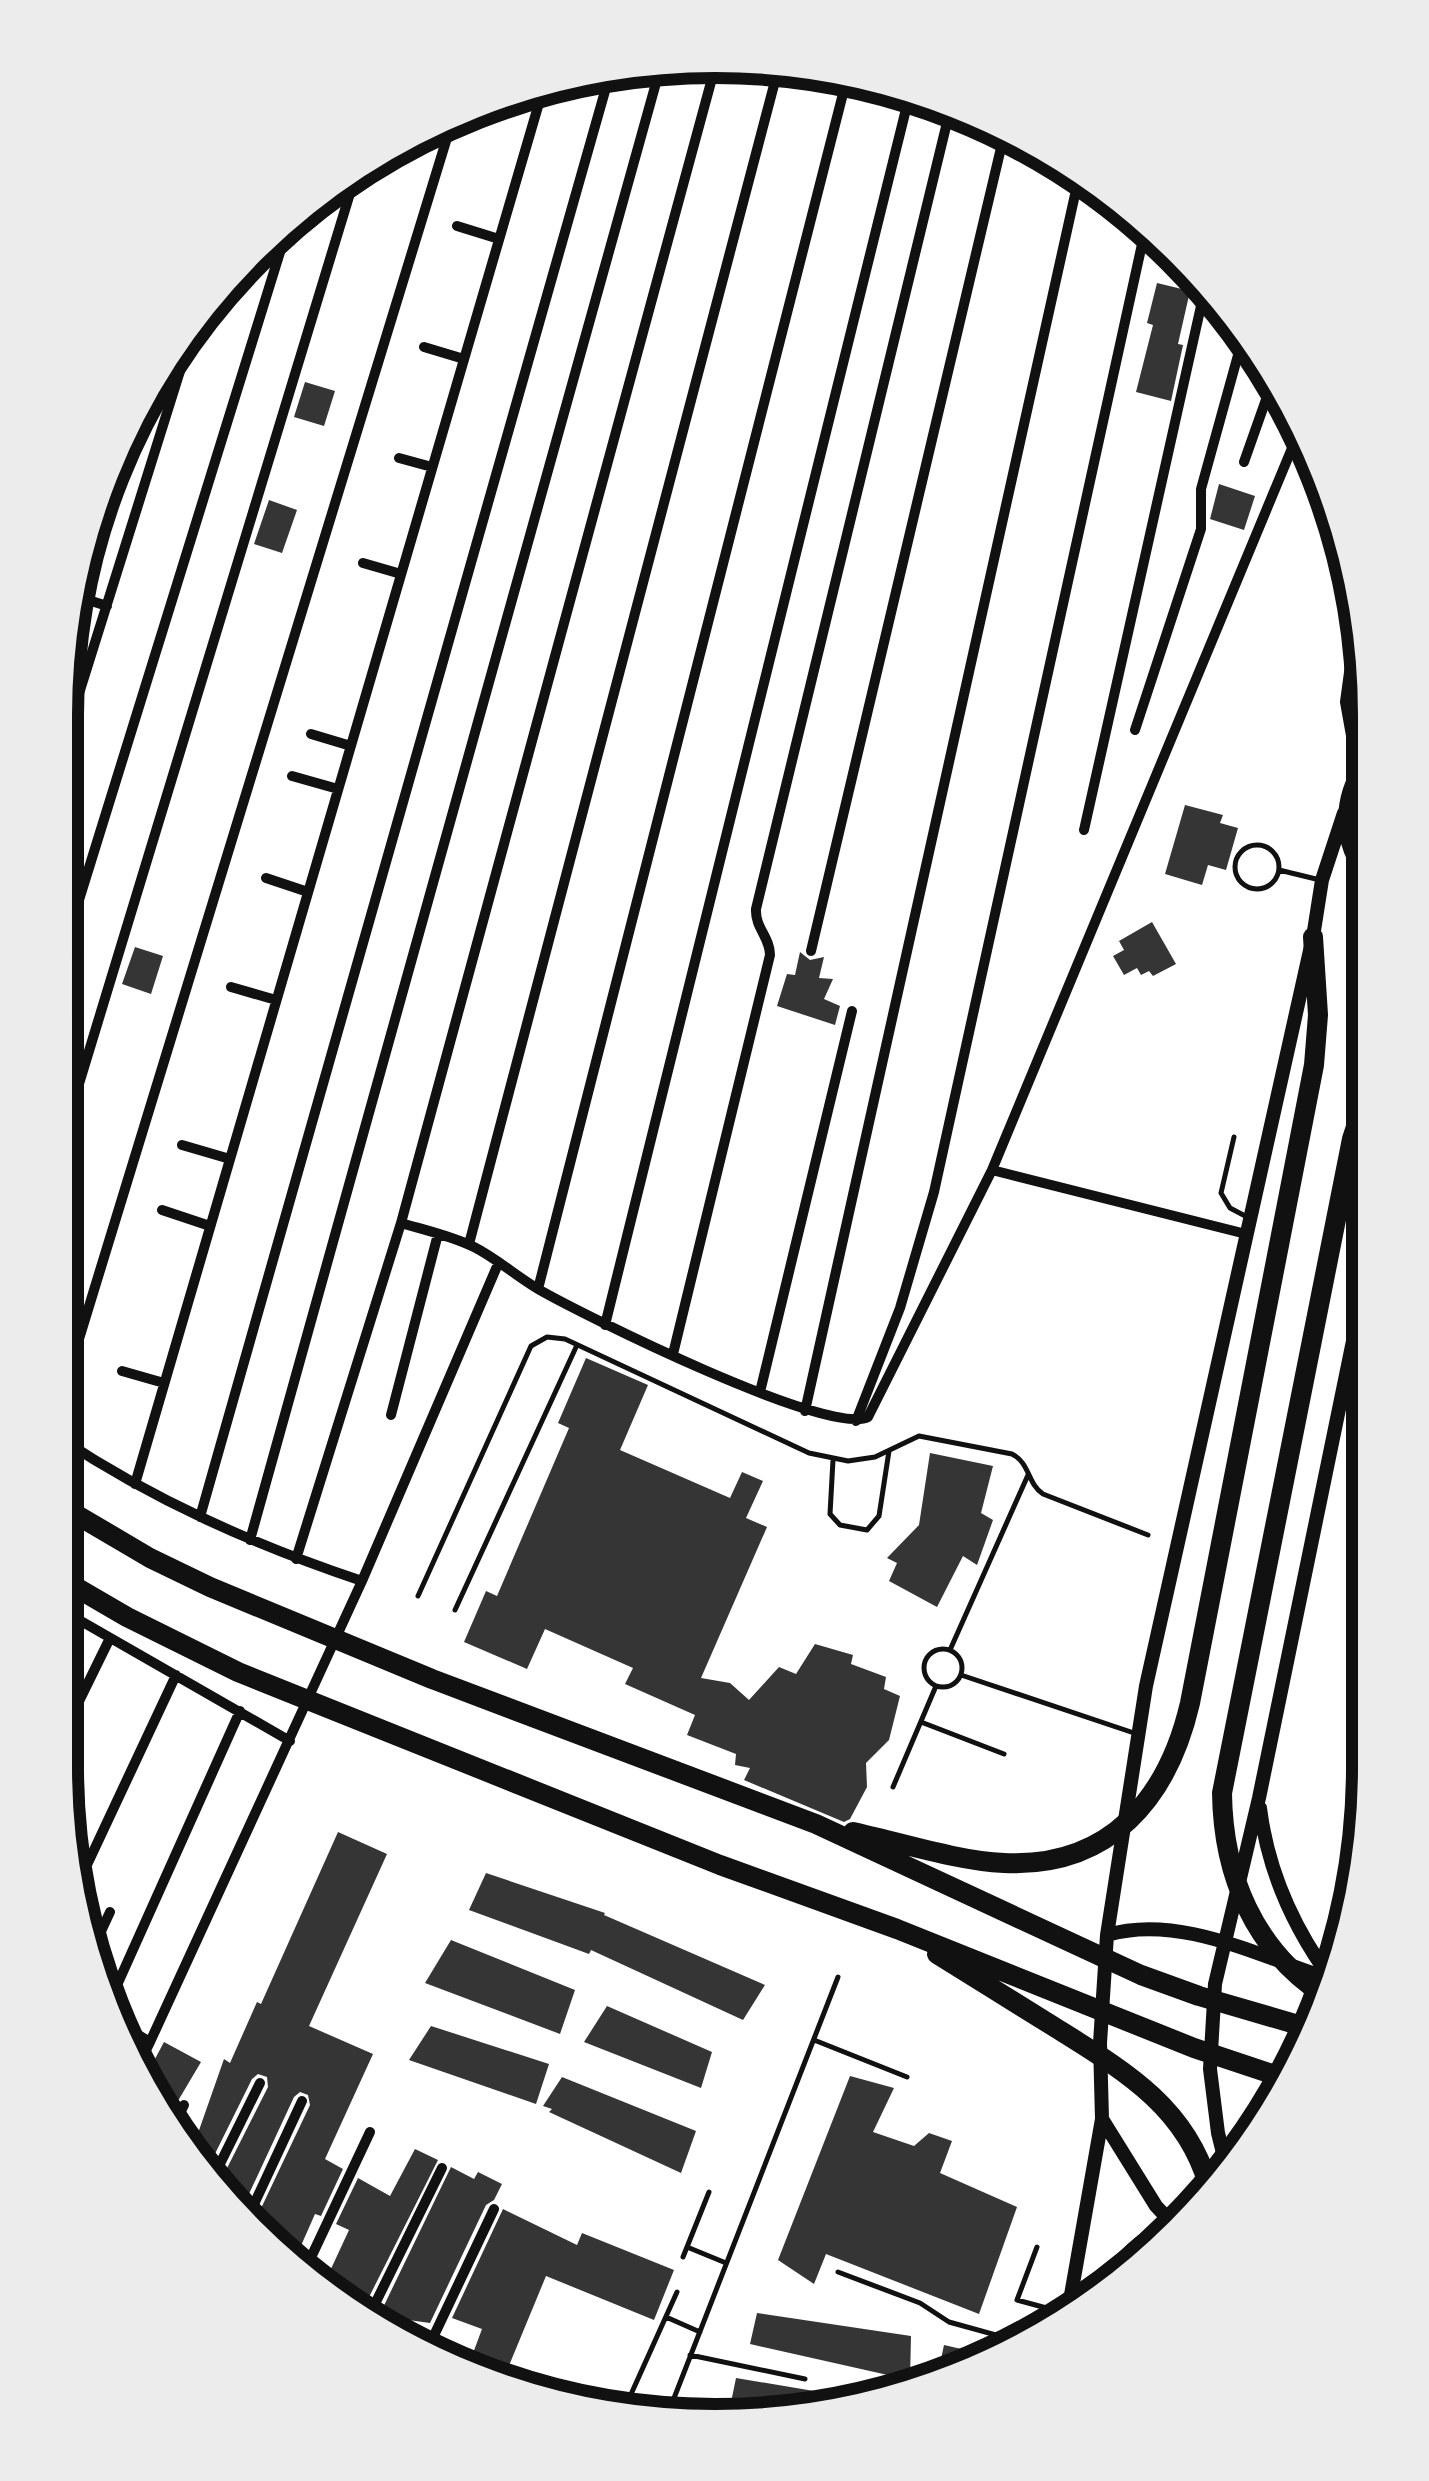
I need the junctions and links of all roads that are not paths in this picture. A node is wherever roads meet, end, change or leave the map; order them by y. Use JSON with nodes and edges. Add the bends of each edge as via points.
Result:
{"nodes":[{"id":1,"x":711,"y":78,"type":"edge"},
{"id":2,"x":657,"y":81,"type":"edge"},
{"id":3,"x":774,"y":81,"type":"edge"},
{"id":4,"x":605,"y":87,"type":"edge"},
{"id":5,"x":844,"y":91,"type":"edge"},
{"id":6,"x":539,"y":102,"type":"edge"},
{"id":7,"x":906,"y":107,"type":"edge"},
{"id":8,"x":947,"y":122,"type":"edge"},
{"id":9,"x":447,"y":137,"type":"edge"},
{"id":10,"x":1001,"y":146,"type":"edge"},
{"id":11,"x":1076,"y":191,"type":"edge"},
{"id":12,"x":350,"y":193,"type":"edge"},
{"id":13,"x":457,"y":226,"type":"dead end"},
{"id":14,"x":499,"y":238,"type":"junction"},
{"id":15,"x":1142,"y":243,"type":"edge"},
{"id":16,"x":281,"y":248,"type":"edge"},
{"id":17,"x":1201,"y":304,"type":"edge"},
{"id":18,"x":424,"y":347,"type":"dead end"},
{"id":19,"x":1238,"y":352,"type":"edge"},
{"id":20,"x":464,"y":360,"type":"junction"},
{"id":21,"x":182,"y":367,"type":"edge"},
{"id":22,"x":1267,"y":397,"type":"edge"},
{"id":23,"x":1292,"y":447,"type":"edge"},
{"id":24,"x":399,"y":458,"type":"dead end"},
{"id":25,"x":1244,"y":462,"type":"dead end"},
{"id":26,"x":432,"y":467,"type":"junction"},
{"id":27,"x":363,"y":563,"type":"dead end"},
{"id":28,"x":401,"y":574,"type":"junction"},
{"id":29,"x":88,"y":600,"type":"edge"},
{"id":30,"x":107,"y":606,"type":"junction"},
{"id":31,"x":1350,"y":678,"type":"edge"},
{"id":32,"x":78,"y":696,"type":"edge"},
{"id":33,"x":1352,"y":721,"type":"edge"},
{"id":34,"x":1135,"y":730,"type":"dead end"},
{"id":35,"x":311,"y":734,"type":"dead end"},
{"id":36,"x":351,"y":746,"type":"junction"},
{"id":37,"x":292,"y":776,"type":"dead end"},
{"id":38,"x":1352,"y":780,"type":"edge"},
{"id":39,"x":338,"y":790,"type":"junction"},
{"id":40,"x":1344,"y":812,"type":"junction"},
{"id":41,"x":1084,"y":830,"type":"dead end"},
{"id":42,"x":1352,"y":854,"type":"edge"},
{"id":43,"x":1280,"y":870,"type":"junction"},
{"id":44,"x":266,"y":878,"type":"dead end"},
{"id":45,"x":1322,"y":880,"type":"junction"},
{"id":46,"x":308,"y":892,"type":"junction"},
{"id":47,"x":78,"y":903,"type":"edge"},
{"id":48,"x":1313,"y":937,"type":"junction"},
{"id":49,"x":811,"y":951,"type":"dead end"},
{"id":50,"x":231,"y":987,"type":"dead end"},
{"id":51,"x":276,"y":1000,"type":"junction"},
{"id":52,"x":852,"y":1011,"type":"dead end"},
{"id":53,"x":78,"y":1087,"type":"edge"},
{"id":54,"x":1234,"y":1137,"type":"dead end"},
{"id":55,"x":1352,"y":1138,"type":"edge"},
{"id":56,"x":182,"y":1145,"type":"dead end"},
{"id":57,"x":230,"y":1159,"type":"junction"},
{"id":58,"x":992,"y":1170,"type":"junction"},
{"id":59,"x":162,"y":1210,"type":"dead end"},
{"id":60,"x":1250,"y":1218,"type":"junction"},
{"id":61,"x":402,"y":1222,"type":"junction"},
{"id":62,"x":210,"y":1226,"type":"junction"},
{"id":63,"x":438,"y":1234,"type":"junction"},
{"id":64,"x":1246,"y":1234,"type":"junction"},
{"id":65,"x":469,"y":1244,"type":"junction"},
{"id":66,"x":498,"y":1264,"type":"junction"},
{"id":67,"x":538,"y":1289,"type":"junction"},
{"id":68,"x":605,"y":1325,"type":"junction"},
{"id":69,"x":78,"y":1341,"type":"edge"},
{"id":70,"x":577,"y":1344,"type":"junction"},
{"id":71,"x":1352,"y":1346,"type":"edge"},
{"id":72,"x":673,"y":1354,"type":"junction"},
{"id":73,"x":122,"y":1371,"type":"dead end"},
{"id":74,"x":164,"y":1383,"type":"junction"},
{"id":75,"x":760,"y":1392,"type":"junction"},
{"id":76,"x":805,"y":1410,"type":"junction"},
{"id":77,"x":390,"y":1415,"type":"dead end"},
{"id":78,"x":856,"y":1421,"type":"junction"},
{"id":79,"x":78,"y":1449,"type":"edge"},
{"id":80,"x":889,"y":1451,"type":"junction"},
{"id":81,"x":833,"y":1459,"type":"junction"},
{"id":82,"x":1028,"y":1475,"type":"junction"},
{"id":83,"x":134,"y":1484,"type":"junction"},
{"id":84,"x":78,"y":1516,"type":"edge"},
{"id":85,"x":200,"y":1518,"type":"junction"},
{"id":86,"x":1148,"y":1536,"type":"dead end"},
{"id":87,"x":250,"y":1540,"type":"junction"},
{"id":88,"x":296,"y":1559,"type":"junction"},
{"id":89,"x":362,"y":1581,"type":"junction"},
{"id":90,"x":78,"y":1589,"type":"edge"},
{"id":91,"x":418,"y":1596,"type":"dead end"},
{"id":92,"x":456,"y":1610,"type":"dead end"},
{"id":93,"x":78,"y":1619,"type":"edge"},
{"id":94,"x":110,"y":1638,"type":"junction"},
{"id":95,"x":950,"y":1650,"type":"junction"},
{"id":96,"x":961,"y":1675,"type":"junction"},
{"id":97,"x":176,"y":1676,"type":"junction"},
{"id":98,"x":936,"y":1686,"type":"junction"},
{"id":99,"x":78,"y":1703,"type":"edge"},
{"id":100,"x":240,"y":1711,"type":"junction"},
{"id":101,"x":921,"y":1722,"type":"junction"},
{"id":102,"x":1138,"y":1734,"type":"junction"},
{"id":103,"x":290,"y":1741,"type":"junction"},
{"id":104,"x":1004,"y":1754,"type":"dead end"},
{"id":105,"x":893,"y":1787,"type":"dead end"},
{"id":106,"x":1259,"y":1798,"type":"junction"},
{"id":107,"x":816,"y":1824,"type":"junction"},
{"id":108,"x":86,"y":1867,"type":"edge"},
{"id":109,"x":110,"y":1912,"type":"dead end"},
{"id":110,"x":897,"y":1929,"type":"junction"},
{"id":111,"x":100,"y":1934,"type":"edge"},
{"id":112,"x":1107,"y":1934,"type":"junction"},
{"id":113,"x":1224,"y":1944,"type":"junction"},
{"id":114,"x":1321,"y":1962,"type":"edge"},
{"id":115,"x":1317,"y":1975,"type":"edge"},
{"id":116,"x":838,"y":1977,"type":"dead end"},
{"id":117,"x":116,"y":1985,"type":"edge"},
{"id":118,"x":1312,"y":1987,"type":"edge"},
{"id":119,"x":1297,"y":2024,"type":"edge"},
{"id":120,"x":137,"y":2034,"type":"edge"},
{"id":121,"x":814,"y":2040,"type":"junction"},
{"id":122,"x":150,"y":2042,"type":"junction"},
{"id":123,"x":145,"y":2052,"type":"edge"},
{"id":124,"x":1272,"y":2074,"type":"edge"},
{"id":125,"x":907,"y":2076,"type":"dead end"},
{"id":126,"x":260,"y":2083,"type":"dead end"},
{"id":127,"x":302,"y":2101,"type":"dead end"},
{"id":128,"x":184,"y":2104,"type":"dead end"},
{"id":129,"x":180,"y":2112,"type":"edge"},
{"id":130,"x":1102,"y":2118,"type":"junction"},
{"id":131,"x":370,"y":2132,"type":"dead end"},
{"id":132,"x":1223,"y":2150,"type":"edge"},
{"id":133,"x":219,"y":2166,"type":"edge"},
{"id":134,"x":442,"y":2168,"type":"dead end"},
{"id":135,"x":1204,"y":2174,"type":"edge"},
{"id":136,"x":710,"y":2192,"type":"dead end"},
{"id":137,"x":253,"y":2206,"type":"edge"},
{"id":138,"x":494,"y":2209,"type":"dead end"},
{"id":139,"x":1166,"y":2216,"type":"edge"},
{"id":140,"x":687,"y":2247,"type":"junction"},
{"id":141,"x":1037,"y":2247,"type":"dead end"},
{"id":142,"x":683,"y":2257,"type":"dead end"},
{"id":143,"x":310,"y":2258,"type":"edge"},
{"id":144,"x":726,"y":2263,"type":"junction"},
{"id":145,"x":838,"y":2272,"type":"dead end"},
{"id":146,"x":677,"y":2292,"type":"dead end"},
{"id":147,"x":1069,"y":2295,"type":"edge"},
{"id":148,"x":375,"y":2305,"type":"edge"},
{"id":149,"x":1049,"y":2308,"type":"edge"},
{"id":150,"x":666,"y":2317,"type":"junction"},
{"id":151,"x":700,"y":2332,"type":"junction"},
{"id":152,"x":1001,"y":2335,"type":"edge"},
{"id":153,"x":434,"y":2338,"type":"edge"},
{"id":154,"x":690,"y":2355,"type":"junction"},
{"id":155,"x":805,"y":2379,"type":"dead end"},
{"id":156,"x":632,"y":2392,"type":"dead end"},
{"id":157,"x":672,"y":2402,"type":"edge"}],
"edges":[{"from":1,"to":61,"type":"street"},
{"from":2,"to":87,"type":"street"},
{"from":3,"to":65,"type":"street"},
{"from":4,"to":85,"type":"street"},
{"from":5,"to":67,"type":"street"},
{"from":6,"to":14,"type":"street"},
{"from":7,"to":68,"type":"street"},
{"from":8,"to":72,"type":"street","via":[[756,909],[770,955]]},
{"from":9,"to":69,"type":"street"},
{"from":10,"to":49,"type":"street"},
{"from":11,"to":76,"type":"street"},
{"from":12,"to":53,"type":"street"},
{"from":13,"to":14,"type":"street"},
{"from":14,"to":20,"type":"street"},
{"from":15,"to":78,"type":"street","via":[[934,1192],[900,1308]]},
{"from":16,"to":47,"type":"street"},
{"from":17,"to":41,"type":"street"},
{"from":18,"to":20,"type":"street"},
{"from":19,"to":34,"type":"street","via":[[1202,489],[1201,529]]},
{"from":20,"to":26,"type":"street"},
{"from":21,"to":30,"type":"street"},
{"from":22,"to":25,"type":"street"},
{"from":23,"to":58,"type":"street"},
{"from":24,"to":26,"type":"street"},
{"from":26,"to":28,"type":"street"},
{"from":27,"to":28,"type":"street"},
{"from":28,"to":36,"type":"street"},
{"from":29,"to":30,"type":"street"},
{"from":30,"to":32,"type":"street"},
{"from":31,"to":33,"type":"street"},
{"from":35,"to":36,"type":"street"},
{"from":36,"to":39,"type":"street"},
{"from":37,"to":39,"type":"street"},
{"from":38,"to":40,"type":"street"},
{"from":39,"to":46,"type":"street"},
{"from":40,"to":42,"type":"street"},
{"from":40,"to":45,"type":"street"},
{"from":43,"to":43,"type":"lane","via":[[1275,854],[1260,845],[1244,849],[1236,864],[1240,880],[1254,889],[1271,884]]},
{"from":43,"to":45,"type":"lane"},
{"from":44,"to":46,"type":"street"},
{"from":45,"to":48,"type":"street"},
{"from":46,"to":51,"type":"street"},
{"from":48,"to":60,"type":"street"},
{"from":48,"to":107,"type":"highway","via":[[1314,1065],[1190,1703],[1169,1770],[1127,1822],[1089,1846],[1046,1860],[978,1860]]},
{"from":50,"to":51,"type":"street"},
{"from":51,"to":57,"type":"street"},
{"from":52,"to":75,"type":"street"},
{"from":54,"to":60,"type":"lane","via":[[1221,1193],[1230,1208]]},
{"from":55,"to":118,"type":"highway","via":[[1222,1793],[1226,1845],[1246,1907],[1282,1961]]},
{"from":56,"to":57,"type":"street"},
{"from":57,"to":62,"type":"street"},
{"from":58,"to":64,"type":"street"},
{"from":58,"to":78,"type":"street","via":[[871,1413]]},
{"from":59,"to":62,"type":"street"},
{"from":60,"to":64,"type":"street"},
{"from":61,"to":63,"type":"street"},
{"from":61,"to":88,"type":"street"},
{"from":62,"to":74,"type":"street"},
{"from":63,"to":65,"type":"street"},
{"from":63,"to":77,"type":"street"},
{"from":64,"to":102,"type":"street"},
{"from":65,"to":66,"type":"street"},
{"from":66,"to":67,"type":"street"},
{"from":66,"to":89,"type":"street"},
{"from":67,"to":68,"type":"street"},
{"from":68,"to":72,"type":"street"},
{"from":70,"to":81,"type":"lane"},
{"from":70,"to":91,"type":"lane","via":[[556,1337],[531,1346]]},
{"from":70,"to":92,"type":"lane"},
{"from":71,"to":106,"type":"street"},
{"from":72,"to":75,"type":"street"},
{"from":73,"to":74,"type":"street"},
{"from":74,"to":83,"type":"street"},
{"from":75,"to":76,"type":"street"},
{"from":76,"to":78,"type":"street"},
{"from":79,"to":83,"type":"street"},
{"from":80,"to":81,"type":"lane"},
{"from":80,"to":81,"type":"lane","via":[[879,1516],[867,1530],[840,1525],[830,1514]]},
{"from":80,"to":82,"type":"lane","via":[[919,1436],[938,1438],[1012,1454]]},
{"from":82,"to":86,"type":"lane","via":[[1044,1494]]},
{"from":82,"to":95,"type":"lane"},
{"from":83,"to":85,"type":"street"},
{"from":84,"to":107,"type":"highway","via":[[210,1587]]},
{"from":85,"to":87,"type":"street"},
{"from":87,"to":88,"type":"street"},
{"from":88,"to":89,"type":"street"},
{"from":89,"to":103,"type":"street"},
{"from":90,"to":110,"type":"highway","via":[[238,1672]]},
{"from":93,"to":94,"type":"street"},
{"from":94,"to":97,"type":"street"},
{"from":94,"to":99,"type":"street"},
{"from":95,"to":96,"type":"lane","via":[[961,1660]]},
{"from":95,"to":98,"type":"lane","via":[[935,1650],[925,1660],[925,1676]]},
{"from":96,"to":98,"type":"lane","via":[[951,1686]]},
{"from":96,"to":102,"type":"lane"},
{"from":97,"to":100,"type":"street"},
{"from":97,"to":108,"type":"street"},
{"from":98,"to":101,"type":"lane"},
{"from":100,"to":103,"type":"street"},
{"from":100,"to":117,"type":"street"},
{"from":101,"to":104,"type":"lane"},
{"from":101,"to":105,"type":"lane"},
{"from":102,"to":112,"type":"street"},
{"from":103,"to":122,"type":"street"},
{"from":106,"to":113,"type":"street"},
{"from":106,"to":114,"type":"street","via":[[1268,1854],[1287,1907]]},
{"from":107,"to":119,"type":"highway","via":[[1141,1975]]},
{"from":109,"to":111,"type":"street"},
{"from":110,"to":124,"type":"highway"},
{"from":110,"to":135,"type":"highway","via":[[1139,2081],[1185,2132]]},
{"from":112,"to":113,"type":"street","via":[[1158,1926]]},
{"from":112,"to":130,"type":"street"},
{"from":113,"to":115,"type":"street"},
{"from":113,"to":132,"type":"street","via":[[1212,2004],[1210,2068]]},
{"from":116,"to":121,"type":"lane"},
{"from":120,"to":122,"type":"street"},
{"from":121,"to":125,"type":"lane"},
{"from":121,"to":144,"type":"lane"},
{"from":122,"to":123,"type":"street"},
{"from":126,"to":133,"type":"street"},
{"from":127,"to":137,"type":"street"},
{"from":128,"to":129,"type":"street"},
{"from":130,"to":139,"type":"street"},
{"from":130,"to":147,"type":"street"},
{"from":131,"to":143,"type":"street"},
{"from":134,"to":148,"type":"street"},
{"from":136,"to":140,"type":"lane"},
{"from":138,"to":153,"type":"street"},
{"from":140,"to":142,"type":"lane"},
{"from":140,"to":144,"type":"lane"},
{"from":141,"to":149,"type":"lane","via":[[1017,2300]]},
{"from":144,"to":151,"type":"lane"},
{"from":145,"to":152,"type":"lane","via":[[920,2303],[949,2322]]},
{"from":146,"to":150,"type":"lane"},
{"from":150,"to":151,"type":"lane"},
{"from":150,"to":156,"type":"lane"},
{"from":151,"to":154,"type":"lane"},
{"from":154,"to":155,"type":"lane"},
{"from":154,"to":157,"type":"lane"}]}
